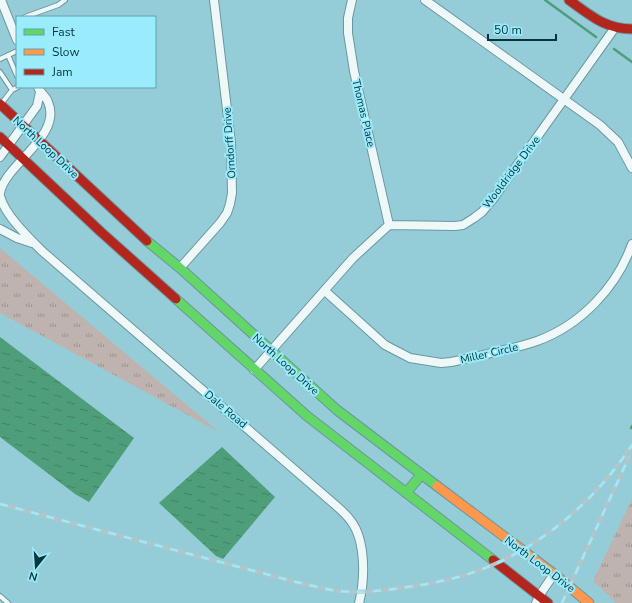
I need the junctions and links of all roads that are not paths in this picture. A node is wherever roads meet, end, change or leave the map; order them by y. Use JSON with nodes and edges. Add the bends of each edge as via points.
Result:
{"nodes":[{"id":1,"x":1,"y":0,"type":"edge"},
{"id":2,"x":65,"y":0,"type":"edge"},
{"id":3,"x":214,"y":0,"type":"edge"},
{"id":4,"x":352,"y":0,"type":"edge"},
{"id":5,"x":425,"y":0,"type":"edge"},
{"id":6,"x":569,"y":0,"type":"edge"},
{"id":7,"x":28,"y":16,"type":"edge"},
{"id":8,"x":13,"y":21,"type":"edge"},
{"id":9,"x":614,"y":29,"type":"junction"},
{"id":10,"x":632,"y":29,"type":"edge"},
{"id":11,"x":16,"y":35,"type":"edge"},
{"id":12,"x":16,"y":51,"type":"edge"},
{"id":13,"x":8,"y":55,"type":"junction"},
{"id":14,"x":0,"y":59,"type":"edge"},
{"id":15,"x":0,"y":72,"type":"edge"},
{"id":16,"x":16,"y":74,"type":"edge"},
{"id":17,"x":16,"y":88,"type":"edge"},
{"id":18,"x":39,"y":89,"type":"edge"},
{"id":19,"x":12,"y":90,"type":"junction"},
{"id":20,"x":564,"y":100,"type":"junction"},
{"id":21,"x":0,"y":104,"type":"edge"},
{"id":22,"x":23,"y":125,"type":"junction"},
{"id":23,"x":0,"y":137,"type":"edge"},
{"id":24,"x":39,"y":141,"type":"junction"},
{"id":25,"x":9,"y":146,"type":"junction"},
{"id":26,"x":0,"y":157,"type":"edge"},
{"id":27,"x":23,"y":159,"type":"junction"},
{"id":28,"x":632,"y":168,"type":"edge"},
{"id":29,"x":0,"y":193,"type":"edge"},
{"id":30,"x":0,"y":196,"type":"edge"},
{"id":31,"x":389,"y":225,"type":"junction"},
{"id":32,"x":0,"y":229,"type":"edge"},
{"id":33,"x":35,"y":244,"type":"junction"},
{"id":34,"x":632,"y":244,"type":"edge"},
{"id":35,"x":180,"y":268,"type":"junction"},
{"id":36,"x":325,"y":291,"type":"junction"},
{"id":37,"x":271,"y":351,"type":"junction"},
{"id":38,"x":254,"y":370,"type":"junction"},
{"id":39,"x":421,"y":475,"type":"junction"},
{"id":40,"x":406,"y":493,"type":"junction"},
{"id":41,"x":554,"y":574,"type":"junction"},
{"id":42,"x":0,"y":596,"type":"edge"},
{"id":43,"x":537,"y":599,"type":"edge"},
{"id":44,"x":586,"y":600,"type":"edge"},
{"id":45,"x":8,"y":603,"type":"edge"},
{"id":46,"x":359,"y":603,"type":"edge"},
{"id":47,"x":548,"y":603,"type":"edge"},
{"id":48,"x":593,"y":603,"type":"edge"}],
"edges":[{"from":1,"to":8,"type":"street"},
{"from":2,"to":7,"type":"lane"},
{"from":3,"to":35,"type":"street","name":"Orndorff Drive","via":[[230,143],[232,193],[227,213]]},
{"from":4,"to":31,"type":"street","name":"Thomas Place","via":[[348,18],[351,56]]},
{"from":5,"to":20,"type":"street"},
{"from":6,"to":9,"type":"main road"},
{"from":8,"to":11,"type":"street"},
{"from":9,"to":10,"type":"main road"},
{"from":9,"to":20,"type":"street","name":"Wooldridge Drive"},
{"from":12,"to":13,"type":"lane"},
{"from":13,"to":14,"type":"lane"},
{"from":13,"to":16,"type":"lane"},
{"from":15,"to":19,"type":"lane"},
{"from":17,"to":19,"type":"lane"},
{"from":18,"to":22,"type":"street","via":[[37,106]]},
{"from":18,"to":24,"type":"street","via":[[48,101],[50,119]]},
{"from":19,"to":21,"type":"lane"},
{"from":20,"to":28,"type":"street","via":[[611,134]]},
{"from":20,"to":31,"type":"street","name":"Wooldridge Drive","via":[[493,199],[474,218],[463,225],[449,227]]},
{"from":21,"to":22,"type":"main road","name":"North Loop Drive"},
{"from":22,"to":24,"type":"main road","name":"North Loop Drive"},
{"from":22,"to":25,"type":"street"},
{"from":23,"to":25,"type":"main road"},
{"from":24,"to":27,"type":"street"},
{"from":24,"to":35,"type":"main road","name":"North Loop Drive","via":[[140,235]]},
{"from":25,"to":26,"type":"street"},
{"from":25,"to":27,"type":"main road"},
{"from":27,"to":29,"type":"street","via":[[6,179]]},
{"from":27,"to":38,"type":"main road"},
{"from":30,"to":33,"type":"street","name":"Dale Road","via":[[15,222]]},
{"from":31,"to":36,"type":"street","via":[[353,258]]},
{"from":32,"to":33,"type":"street","name":"Dale Road"},
{"from":33,"to":46,"type":"street","name":"Dale Road","via":[[334,503],[351,521],[357,530],[362,547],[363,574]]},
{"from":34,"to":36,"type":"street","name":"Miller Circle","via":[[619,272],[602,296],[564,328],[529,344],[451,362],[419,360],[397,352],[376,338]]},
{"from":35,"to":37,"type":"main road","name":"North Loop Drive"},
{"from":36,"to":37,"type":"street"},
{"from":37,"to":38,"type":"street"},
{"from":37,"to":39,"type":"main road","name":"North Loop Drive","via":[[338,410]]},
{"from":38,"to":40,"type":"main road","via":[[307,416]]},
{"from":39,"to":40,"type":"main road"},
{"from":39,"to":41,"type":"main road","name":"North Loop Drive"},
{"from":40,"to":43,"type":"main road"},
{"from":41,"to":43,"type":"street"},
{"from":41,"to":44,"type":"main road","name":"North Loop Drive"},
{"from":42,"to":45,"type":"lane"},
{"from":43,"to":47,"type":"main road"},
{"from":44,"to":48,"type":"main road","name":"North Loop Drive"}]}
